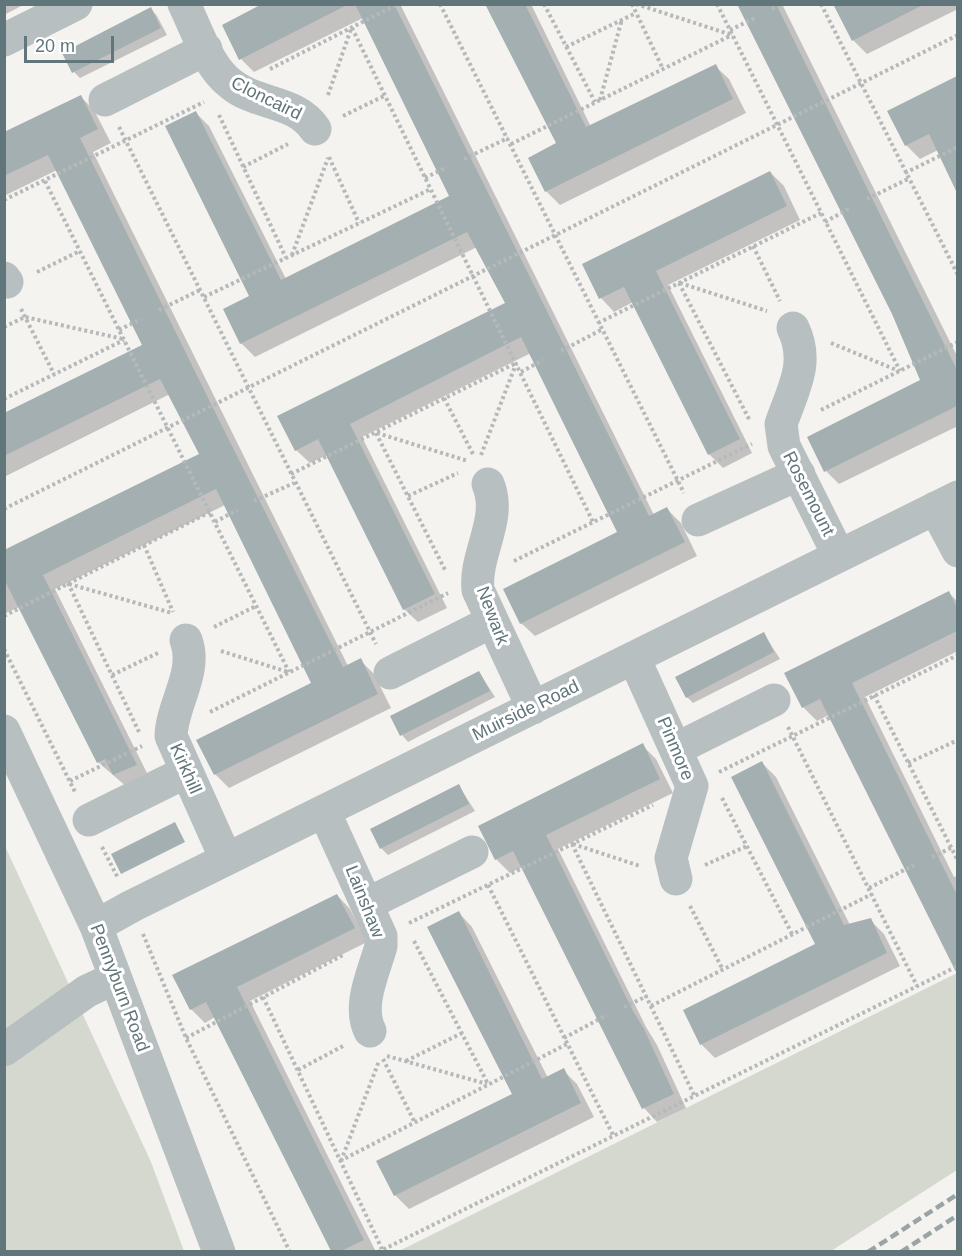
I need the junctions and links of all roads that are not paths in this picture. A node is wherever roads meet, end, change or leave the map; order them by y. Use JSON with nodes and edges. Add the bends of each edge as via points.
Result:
{"nodes":[{"id":1,"x":76,"y":4,"type":"edge"},
{"id":2,"x":184,"y":4,"type":"edge"},
{"id":3,"x":4,"y":40,"type":"edge"},
{"id":4,"x":206,"y":49,"type":"junction"},
{"id":5,"x":105,"y":100,"type":"road end"},
{"id":6,"x":322,"y":143,"type":"road end"},
{"id":7,"x":791,"y":323,"type":"road end"},
{"id":8,"x":483,"y":474,"type":"road end"},
{"id":9,"x":798,"y":474,"type":"junction"},
{"id":10,"x":946,"y":502,"type":"edge"},
{"id":11,"x":698,"y":520,"type":"road end"},
{"id":12,"x":957,"y":550,"type":"edge"},
{"id":13,"x":839,"y":556,"type":"junction"},
{"id":14,"x":491,"y":622,"type":"junction"},
{"id":15,"x":186,"y":640,"type":"road end"},
{"id":16,"x":634,"y":658,"type":"junction"},
{"id":17,"x":390,"y":673,"type":"road end"},
{"id":18,"x":774,"y":700,"type":"road end"},
{"id":19,"x":532,"y":708,"type":"junction"},
{"id":20,"x":4,"y":731,"type":"edge"},
{"id":21,"x":676,"y":749,"type":"junction"},
{"id":22,"x":186,"y":771,"type":"junction"},
{"id":23,"x":324,"y":811,"type":"junction"},
{"id":24,"x":89,"y":820,"type":"road end"},
{"id":25,"x":472,"y":852,"type":"road end"},
{"id":26,"x":226,"y":859,"type":"junction"},
{"id":27,"x":676,"y":879,"type":"road end"},
{"id":28,"x":367,"y":904,"type":"junction"},
{"id":29,"x":96,"y":926,"type":"junction"},
{"id":30,"x":115,"y":978,"type":"junction"},
{"id":31,"x":376,"y":1043,"type":"road end"},
{"id":32,"x":4,"y":1050,"type":"edge"},
{"id":33,"x":219,"y":1251,"type":"edge"}],
"edges":[{"from":1,"to":3,"type":"street"},
{"from":2,"to":4,"type":"street","name":"Cloncaird"},
{"from":4,"to":5,"type":"street"},
{"from":4,"to":6,"type":"street","name":"Cloncaird","via":[[220,74],[223,93],[302,114]]},
{"from":7,"to":9,"type":"street","name":"Rosemount","via":[[800,342],[802,360],[780,435]]},
{"from":8,"to":14,"type":"street","name":"Newark","via":[[493,503],[492,514],[467,584],[478,590]]},
{"from":9,"to":11,"type":"street"},
{"from":9,"to":13,"type":"street","name":"Rosemount"},
{"from":10,"to":12,"type":"street"},
{"from":10,"to":13,"type":"street","name":"Muirside Road"},
{"from":13,"to":16,"type":"street","name":"Muirside Road"},
{"from":14,"to":17,"type":"street"},
{"from":14,"to":19,"type":"street","name":"Newark"},
{"from":15,"to":22,"type":"street","name":"Kirkhill","via":[[189,667],[171,731]]},
{"from":16,"to":19,"type":"street","name":"Muirside Road"},
{"from":16,"to":21,"type":"street","name":"Pinmore"},
{"from":18,"to":21,"type":"street"},
{"from":19,"to":23,"type":"street","name":"Muirside Road"},
{"from":20,"to":29,"type":"street","name":"Pennyburn Road"},
{"from":21,"to":27,"type":"street","name":"Pinmore","via":[[701,781],[671,858]]},
{"from":22,"to":24,"type":"street"},
{"from":22,"to":26,"type":"street","name":"Kirkhill"},
{"from":23,"to":26,"type":"street","name":"Muirside Road"},
{"from":23,"to":28,"type":"street","name":"Lainshaw"},
{"from":25,"to":28,"type":"street"},
{"from":26,"to":29,"type":"street","name":"Muirside Road"},
{"from":28,"to":31,"type":"street","name":"Lainshaw","via":[[381,936],[364,1005],[366,1023]]},
{"from":29,"to":30,"type":"street","name":"Pennyburn Road"},
{"from":30,"to":32,"type":"street","via":[[87,991]]},
{"from":30,"to":33,"type":"street","name":"Pennyburn Road"}]}
